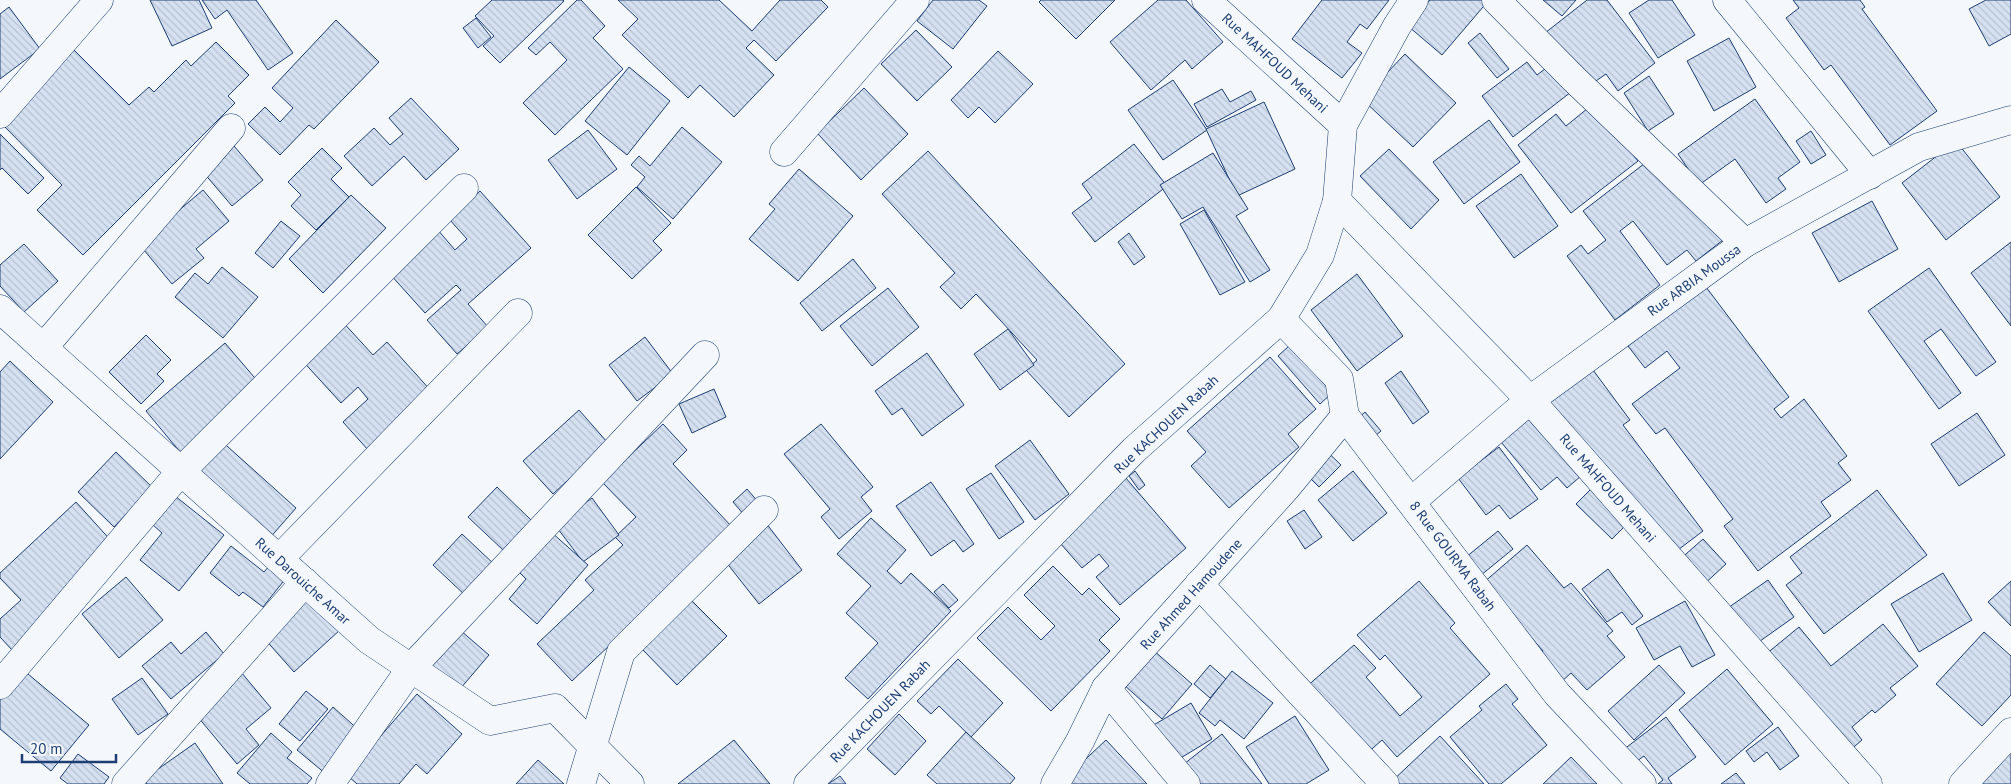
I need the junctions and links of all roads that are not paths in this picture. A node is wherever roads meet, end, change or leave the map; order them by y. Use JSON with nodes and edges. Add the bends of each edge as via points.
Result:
{"nodes":[{"id":1,"x":99,"y":0,"type":"edge"},
{"id":2,"x":914,"y":0,"type":"edge"},
{"id":3,"x":1206,"y":0,"type":"edge"},
{"id":4,"x":1414,"y":0,"type":"edge"},
{"id":5,"x":1496,"y":0,"type":"edge"},
{"id":6,"x":1727,"y":0,"type":"edge"},
{"id":7,"x":0,"y":114,"type":"edge"},
{"id":8,"x":2011,"y":120,"type":"edge"},
{"id":9,"x":1343,"y":125,"type":"junction"},
{"id":10,"x":231,"y":128,"type":"dead end"},
{"id":11,"x":784,"y":152,"type":"dead end"},
{"id":12,"x":1870,"y":175,"type":"junction"},
{"id":13,"x":464,"y":188,"type":"dead end"},
{"id":14,"x":1337,"y":201,"type":"junction"},
{"id":15,"x":1745,"y":243,"type":"junction"},
{"id":16,"x":0,"y":309,"type":"edge"},
{"id":17,"x":518,"y":313,"type":"dead end"},
{"id":18,"x":1281,"y":319,"type":"junction"},
{"id":19,"x":43,"y":348,"type":"junction"},
{"id":20,"x":705,"y":355,"type":"dead end"},
{"id":21,"x":1530,"y":400,"type":"junction"},
{"id":22,"x":1345,"y":416,"type":"junction"},
{"id":23,"x":182,"y":471,"type":"junction"},
{"id":24,"x":1412,"y":501,"type":"junction"},
{"id":25,"x":764,"y":510,"type":"dead end"},
{"id":26,"x":279,"y":559,"type":"junction"},
{"id":27,"x":304,"y":582,"type":"junction"},
{"id":28,"x":1199,"y":584,"type":"junction"},
{"id":29,"x":411,"y":668,"type":"junction"},
{"id":30,"x":0,"y":686,"type":"edge"},
{"id":31,"x":1106,"y":688,"type":"junction"},
{"id":32,"x":2011,"y":732,"type":"edge"},
{"id":33,"x":592,"y":745,"type":"junction"},
{"id":34,"x":126,"y":784,"type":"edge"},
{"id":35,"x":330,"y":784,"type":"edge"},
{"id":36,"x":581,"y":784,"type":"edge"},
{"id":37,"x":630,"y":784,"type":"edge"},
{"id":38,"x":808,"y":784,"type":"edge"},
{"id":39,"x":1056,"y":784,"type":"edge"},
{"id":40,"x":1186,"y":784,"type":"edge"},
{"id":41,"x":1385,"y":784,"type":"edge"},
{"id":42,"x":1642,"y":784,"type":"edge"},
{"id":43,"x":1868,"y":784,"type":"edge"},
{"id":44,"x":1964,"y":784,"type":"edge"}],
"edges":[{"from":1,"to":7,"type":"street"},
{"from":2,"to":11,"type":"street"},
{"from":3,"to":9,"type":"street","name":"Rue MAHFOUD Mehani"},
{"from":4,"to":9,"type":"street","name":"Rue KACHOUEN Rabah"},
{"from":5,"to":15,"type":"street"},
{"from":6,"to":12,"type":"street"},
{"from":8,"to":12,"type":"street","name":"Rue ARBIA Moussa","via":[[1919,147]]},
{"from":9,"to":14,"type":"street","name":"Rue KACHOUEN Rabah"},
{"from":10,"to":19,"type":"street"},
{"from":12,"to":15,"type":"street","name":"Rue ARBIA Moussa"},
{"from":13,"to":23,"type":"street"},
{"from":14,"to":18,"type":"street","name":"Rue KACHOUEN Rabah","via":[[1320,255]]},
{"from":14,"to":21,"type":"street","name":"Rue MAHFOUD Mehani"},
{"from":15,"to":21,"type":"street","name":"Rue ARBIA Moussa"},
{"from":16,"to":19,"type":"street","name":"Rue Darouiche Amar"},
{"from":17,"to":26,"type":"street"},
{"from":18,"to":22,"type":"street","name":"8 Rue GOURMA Rabah","via":[[1339,380]]},
{"from":18,"to":38,"type":"street","name":"Rue KACHOUEN Rabah","via":[[1134,450]]},
{"from":19,"to":23,"type":"street","name":"Rue Darouiche Amar"},
{"from":20,"to":29,"type":"street"},
{"from":21,"to":24,"type":"street","name":"Rue ARBIA Moussa"},
{"from":21,"to":43,"type":"street","name":"Rue MAHFOUD Mehani"},
{"from":22,"to":24,"type":"street","name":"8 Rue GOURMA Rabah"},
{"from":22,"to":28,"type":"street","name":"Rue Ahmed Hamoudene","via":[[1287,487]]},
{"from":23,"to":26,"type":"street","name":"Rue Darouiche Amar"},
{"from":23,"to":30,"type":"street"},
{"from":24,"to":42,"type":"street","name":"8 Rue GOURMA Rabah","via":[[1557,694]]},
{"from":25,"to":33,"type":"street","via":[[621,652]]},
{"from":26,"to":27,"type":"street","name":"Rue Darouiche Amar"},
{"from":27,"to":29,"type":"street","name":"Rue Darouiche Amar","via":[[369,640]]},
{"from":27,"to":34,"type":"street"},
{"from":28,"to":31,"type":"street","name":"Rue Ahmed Hamoudene"},
{"from":28,"to":41,"type":"street"},
{"from":29,"to":33,"type":"street","name":"Rue Darouiche Amar","via":[[490,722],[555,708]]},
{"from":29,"to":35,"type":"street"},
{"from":31,"to":39,"type":"street","name":"Rue Ahmed Hamoudene"},
{"from":31,"to":40,"type":"street"},
{"from":32,"to":44,"type":"street"},
{"from":33,"to":36,"type":"street"},
{"from":33,"to":37,"type":"street","name":"Rue Darouiche Amar"}]}
